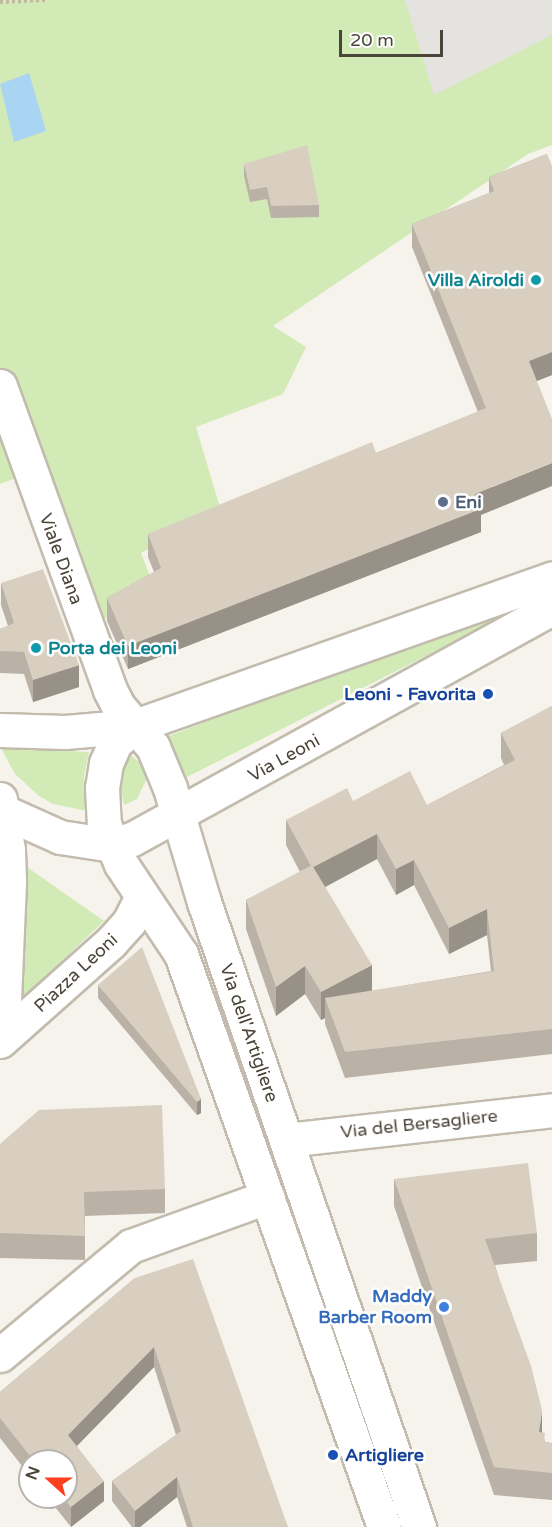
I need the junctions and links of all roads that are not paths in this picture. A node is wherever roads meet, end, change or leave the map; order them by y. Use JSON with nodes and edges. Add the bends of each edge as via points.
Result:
{"nodes":[{"id":1,"x":0,"y":386,"type":"edge"},
{"id":2,"x":552,"y":578,"type":"edge"},
{"id":3,"x":552,"y":608,"type":"edge"},
{"id":4,"x":135,"y":726,"type":"junction"},
{"id":5,"x":0,"y":730,"type":"edge"},
{"id":6,"x":161,"y":764,"type":"junction"},
{"id":7,"x":228,"y":789,"type":"junction"},
{"id":8,"x":1,"y":807,"type":"edge"},
{"id":9,"x":180,"y":816,"type":"junction"},
{"id":10,"x":60,"y":837,"type":"junction"},
{"id":11,"x":122,"y":842,"type":"junction"},
{"id":12,"x":142,"y":897,"type":"junction"},
{"id":13,"x":204,"y":902,"type":"junction"},
{"id":14,"x":0,"y":1012,"type":"edge"},
{"id":15,"x":0,"y":1041,"type":"edge"},
{"id":16,"x":552,"y":1110,"type":"edge"},
{"id":17,"x":286,"y":1140,"type":"junction"},
{"id":18,"x":267,"y":1197,"type":"junction"},
{"id":19,"x":0,"y":1355,"type":"edge"},
{"id":20,"x":384,"y":1527,"type":"edge"},
{"id":21,"x":419,"y":1527,"type":"edge"}],
"edges":[{"from":1,"to":4,"type":"street","name":"Viale Diana","via":[[110,690]]},
{"from":2,"to":4,"type":"street"},
{"from":3,"to":7,"type":"street","name":"Via Leoni"},
{"from":4,"to":5,"type":"street","via":[[65,732]]},
{"from":4,"to":6,"type":"street","name":"Via dell'Artigliere"},
{"from":4,"to":11,"type":"street","name":"Via dell'Artigliere","via":[[115,743],[104,774],[103,815]]},
{"from":6,"to":9,"type":"street","name":"Via dell'Artigliere"},
{"from":6,"to":11,"type":"street","via":[[155,807],[142,831]]},
{"from":7,"to":9,"type":"street","name":"Via Leoni"},
{"from":7,"to":13,"type":"street","via":[[207,821],[201,841]]},
{"from":8,"to":10,"type":"street"},
{"from":8,"to":14,"type":"street","name":"Piazza Leoni","via":[[9,882],[4,1002]]},
{"from":9,"to":11,"type":"street","name":"Via Leoni"},
{"from":9,"to":13,"type":"street","name":"Via dell'Artigliere"},
{"from":10,"to":11,"type":"street"},
{"from":10,"to":12,"type":"street","name":"Via dell'Artigliere","via":[[110,869]]},
{"from":11,"to":12,"type":"street","name":"Via dell'Artigliere"},
{"from":12,"to":15,"type":"street","name":"Piazza Leoni","via":[[129,922],[111,942]]},
{"from":12,"to":18,"type":"street","name":"Via dell'Artigliere","via":[[181,954]]},
{"from":13,"to":17,"type":"street","name":"Via dell'Artigliere"},
{"from":16,"to":17,"type":"street","name":"Via del Bersagliere"},
{"from":17,"to":21,"type":"street","name":"Via dell'Artigliere"},
{"from":18,"to":19,"type":"street","via":[[131,1246]]},
{"from":18,"to":20,"type":"street","name":"Via dell'Artigliere"}]}
